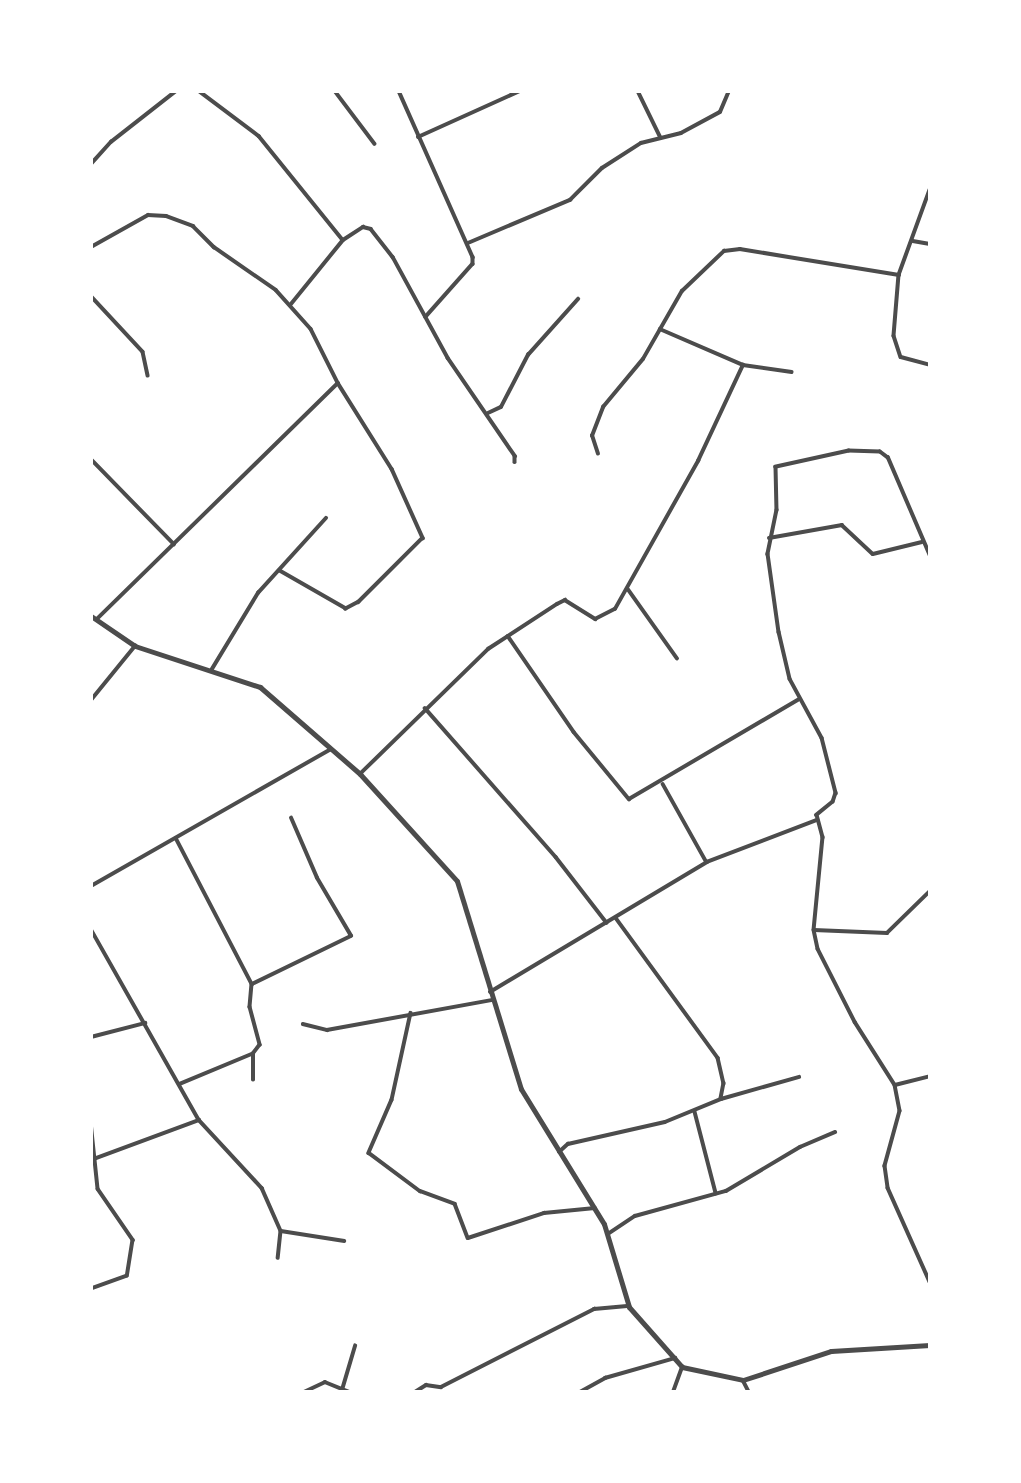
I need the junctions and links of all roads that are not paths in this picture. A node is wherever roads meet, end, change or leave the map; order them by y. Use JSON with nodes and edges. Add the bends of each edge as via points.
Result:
{"nodes":[{"id":1,"x":176,"y":91,"type":"edge"},
{"id":2,"x":199,"y":91,"type":"edge"},
{"id":3,"x":335,"y":91,"type":"edge"},
{"id":4,"x":399,"y":91,"type":"edge"},
{"id":5,"x":520,"y":91,"type":"edge"},
{"id":6,"x":638,"y":91,"type":"edge"},
{"id":7,"x":729,"y":91,"type":"edge"},
{"id":8,"x":418,"y":137,"type":"junction"},
{"id":9,"x":661,"y":138,"type":"junction"},
{"id":10,"x":375,"y":144,"type":"dead end"},
{"id":11,"x":91,"y":164,"type":"edge"},
{"id":12,"x":930,"y":190,"type":"edge"},
{"id":13,"x":343,"y":240,"type":"junction"},
{"id":14,"x":914,"y":241,"type":"junction"},
{"id":15,"x":468,"y":243,"type":"junction"},
{"id":16,"x":930,"y":244,"type":"edge"},
{"id":17,"x":91,"y":247,"type":"edge"},
{"id":18,"x":899,"y":275,"type":"junction"},
{"id":19,"x":91,"y":296,"type":"edge"},
{"id":20,"x":578,"y":299,"type":"dead end"},
{"id":21,"x":291,"y":304,"type":"junction"},
{"id":22,"x":426,"y":317,"type":"junction"},
{"id":23,"x":660,"y":329,"type":"junction"},
{"id":24,"x":743,"y":365,"type":"junction"},
{"id":25,"x":930,"y":365,"type":"edge"},
{"id":26,"x":792,"y":372,"type":"dead end"},
{"id":27,"x":148,"y":375,"type":"dead end"},
{"id":28,"x":338,"y":383,"type":"junction"},
{"id":29,"x":488,"y":413,"type":"junction"},
{"id":30,"x":598,"y":454,"type":"dead end"},
{"id":31,"x":91,"y":459,"type":"edge"},
{"id":32,"x":515,"y":462,"type":"dead end"},
{"id":33,"x":96,"y":464,"type":"junction"},
{"id":34,"x":91,"y":468,"type":"edge"},
{"id":35,"x":326,"y":518,"type":"dead end"},
{"id":36,"x":769,"y":538,"type":"junction"},
{"id":37,"x":922,"y":542,"type":"junction"},
{"id":38,"x":174,"y":544,"type":"junction"},
{"id":39,"x":930,"y":556,"type":"edge"},
{"id":40,"x":280,"y":570,"type":"junction"},
{"id":41,"x":628,"y":589,"type":"junction"},
{"id":42,"x":94,"y":618,"type":"edge"},
{"id":43,"x":508,"y":636,"type":"junction"},
{"id":44,"x":135,"y":646,"type":"junction"},
{"id":45,"x":677,"y":658,"type":"dead end"},
{"id":46,"x":212,"y":669,"type":"junction"},
{"id":47,"x":91,"y":700,"type":"edge"},
{"id":48,"x":798,"y":700,"type":"junction"},
{"id":49,"x":425,"y":708,"type":"junction"},
{"id":50,"x":331,"y":749,"type":"junction"},
{"id":51,"x":360,"y":774,"type":"junction"},
{"id":52,"x":663,"y":783,"type":"junction"},
{"id":53,"x":291,"y":818,"type":"dead end"},
{"id":54,"x":817,"y":820,"type":"junction"},
{"id":55,"x":176,"y":838,"type":"junction"},
{"id":56,"x":707,"y":862,"type":"junction"},
{"id":57,"x":91,"y":886,"type":"edge"},
{"id":58,"x":930,"y":891,"type":"edge"},
{"id":59,"x":616,"y":918,"type":"junction"},
{"id":60,"x":607,"y":923,"type":"junction"},
{"id":61,"x":91,"y":929,"type":"edge"},
{"id":62,"x":814,"y":930,"type":"junction"},
{"id":63,"x":252,"y":984,"type":"junction"},
{"id":64,"x":490,"y":992,"type":"junction"},
{"id":65,"x":492,"y":1000,"type":"junction"},
{"id":66,"x":411,"y":1013,"type":"junction"},
{"id":67,"x":145,"y":1023,"type":"junction"},
{"id":68,"x":303,"y":1024,"type":"dead end"},
{"id":69,"x":91,"y":1037,"type":"edge"},
{"id":70,"x":253,"y":1054,"type":"junction"},
{"id":71,"x":930,"y":1076,"type":"edge"},
{"id":72,"x":799,"y":1077,"type":"dead end"},
{"id":73,"x":253,"y":1080,"type":"dead end"},
{"id":74,"x":181,"y":1084,"type":"junction"},
{"id":75,"x":895,"y":1085,"type":"junction"},
{"id":76,"x":721,"y":1099,"type":"junction"},
{"id":77,"x":695,"y":1112,"type":"junction"},
{"id":78,"x":199,"y":1120,"type":"junction"},
{"id":79,"x":92,"y":1125,"type":"edge"},
{"id":80,"x":835,"y":1132,"type":"dead end"},
{"id":81,"x":558,"y":1153,"type":"junction"},
{"id":82,"x":94,"y":1159,"type":"junction"},
{"id":83,"x":716,"y":1193,"type":"junction"},
{"id":84,"x":595,"y":1208,"type":"junction"},
{"id":85,"x":281,"y":1231,"type":"junction"},
{"id":86,"x":608,"y":1234,"type":"junction"},
{"id":87,"x":344,"y":1241,"type":"dead end"},
{"id":88,"x":278,"y":1258,"type":"dead end"},
{"id":89,"x":930,"y":1282,"type":"edge"},
{"id":90,"x":91,"y":1289,"type":"edge"},
{"id":91,"x":629,"y":1307,"type":"junction"},
{"id":92,"x":930,"y":1345,"type":"edge"},
{"id":93,"x":355,"y":1346,"type":"dead end"},
{"id":94,"x":675,"y":1358,"type":"junction"},
{"id":95,"x":682,"y":1367,"type":"junction"},
{"id":96,"x":743,"y":1380,"type":"junction"},
{"id":97,"x":342,"y":1390,"type":"junction"},
{"id":98,"x":304,"y":1392,"type":"edge"},
{"id":99,"x":350,"y":1392,"type":"edge"},
{"id":100,"x":415,"y":1392,"type":"edge"},
{"id":101,"x":580,"y":1392,"type":"edge"},
{"id":102,"x":673,"y":1392,"type":"edge"},
{"id":103,"x":749,"y":1392,"type":"edge"}],
"edges":[{"from":1,"to":11,"type":"street","via":[[111,142]]},
{"from":2,"to":13,"type":"street","via":[[259,136]]},
{"from":3,"to":10,"type":"street"},
{"from":4,"to":8,"type":"street"},
{"from":5,"to":8,"type":"street"},
{"from":6,"to":9,"type":"street"},
{"from":7,"to":9,"type":"street","via":[[720,111]]},
{"from":8,"to":15,"type":"street"},
{"from":9,"to":15,"type":"street","via":[[641,143],[602,168],[570,200]]},
{"from":12,"to":14,"type":"street"},
{"from":13,"to":21,"type":"street"},
{"from":13,"to":22,"type":"street","via":[[363,227],[371,229],[393,257]]},
{"from":14,"to":16,"type":"street"},
{"from":14,"to":18,"type":"street"},
{"from":15,"to":22,"type":"street","via":[[473,264]]},
{"from":17,"to":21,"type":"street","via":[[148,215],[166,216],[193,226]]},
{"from":18,"to":23,"type":"street","via":[[732,248],[695,275]]},
{"from":18,"to":25,"type":"street","via":[[894,349],[901,357]]},
{"from":19,"to":27,"type":"street","via":[[144,352]]},
{"from":20,"to":29,"type":"street","via":[[528,355],[501,407]]},
{"from":21,"to":28,"type":"street","via":[[311,329]]},
{"from":22,"to":29,"type":"street"},
{"from":23,"to":24,"type":"street"},
{"from":23,"to":30,"type":"street","via":[[643,359],[598,415],[592,436]]},
{"from":24,"to":26,"type":"street"},
{"from":24,"to":41,"type":"street","via":[[698,461]]},
{"from":28,"to":38,"type":"street"},
{"from":28,"to":40,"type":"street","via":[[392,469],[423,538],[359,602],[346,609]]},
{"from":29,"to":32,"type":"street"},
{"from":31,"to":33,"type":"street"},
{"from":33,"to":34,"type":"street"},
{"from":33,"to":38,"type":"street"},
{"from":35,"to":40,"type":"street"},
{"from":36,"to":37,"type":"street","via":[[842,525],[873,554]]},
{"from":36,"to":37,"type":"street","via":[[777,510],[776,467],[868,449],[888,458]]},
{"from":36,"to":48,"type":"street","via":[[779,632]]},
{"from":37,"to":39,"type":"street"},
{"from":38,"to":42,"type":"street"},
{"from":40,"to":46,"type":"street","via":[[238,622]]},
{"from":41,"to":43,"type":"street","via":[[606,616],[595,619],[565,600]]},
{"from":41,"to":45,"type":"street"},
{"from":42,"to":44,"type":"street"},
{"from":43,"to":49,"type":"street"},
{"from":43,"to":52,"type":"street","via":[[624,797],[640,796]]},
{"from":44,"to":46,"type":"street"},
{"from":44,"to":47,"type":"street"},
{"from":46,"to":50,"type":"street","via":[[260,687]]},
{"from":48,"to":52,"type":"street","via":[[712,748]]},
{"from":48,"to":54,"type":"street","via":[[822,738],[836,793],[834,802],[818,811]]},
{"from":49,"to":51,"type":"street"},
{"from":49,"to":60,"type":"street","via":[[556,857]]},
{"from":50,"to":51,"type":"street"},
{"from":50,"to":55,"type":"street"},
{"from":51,"to":64,"type":"street","via":[[463,891]]},
{"from":52,"to":56,"type":"street"},
{"from":53,"to":63,"type":"street","via":[[317,878],[351,936]]},
{"from":54,"to":56,"type":"street"},
{"from":54,"to":62,"type":"street","via":[[823,837]]},
{"from":55,"to":57,"type":"street"},
{"from":55,"to":63,"type":"street"},
{"from":56,"to":59,"type":"street"},
{"from":58,"to":62,"type":"street","via":[[887,933]]},
{"from":59,"to":60,"type":"street"},
{"from":59,"to":76,"type":"street","via":[[718,1058],[724,1083]]},
{"from":60,"to":64,"type":"street"},
{"from":61,"to":67,"type":"street"},
{"from":62,"to":75,"type":"street","via":[[818,949],[855,1022]]},
{"from":63,"to":70,"type":"street","via":[[250,1007],[260,1045]]},
{"from":64,"to":65,"type":"street"},
{"from":65,"to":66,"type":"street"},
{"from":65,"to":81,"type":"street","via":[[521,1089]]},
{"from":66,"to":68,"type":"street","via":[[327,1030]]},
{"from":66,"to":84,"type":"street","via":[[392,1100],[369,1153],[419,1191],[455,1204],[468,1238],[544,1213]]},
{"from":67,"to":69,"type":"street"},
{"from":67,"to":74,"type":"street"},
{"from":70,"to":73,"type":"street"},
{"from":70,"to":74,"type":"street"},
{"from":71,"to":75,"type":"street"},
{"from":72,"to":76,"type":"street"},
{"from":74,"to":78,"type":"street"},
{"from":75,"to":89,"type":"street","via":[[900,1111],[885,1166],[888,1188]]},
{"from":76,"to":77,"type":"street"},
{"from":77,"to":81,"type":"street","via":[[583,1139]]},
{"from":77,"to":83,"type":"street"},
{"from":78,"to":82,"type":"street"},
{"from":78,"to":85,"type":"street","via":[[262,1188]]},
{"from":79,"to":82,"type":"street"},
{"from":80,"to":83,"type":"street"},
{"from":81,"to":84,"type":"street"},
{"from":82,"to":90,"type":"street","via":[[99,1189],[133,1240],[127,1276]]},
{"from":83,"to":86,"type":"street","via":[[635,1216]]},
{"from":84,"to":86,"type":"street"},
{"from":85,"to":87,"type":"street"},
{"from":85,"to":88,"type":"street"},
{"from":86,"to":91,"type":"street"},
{"from":91,"to":94,"type":"street"},
{"from":91,"to":100,"type":"street","via":[[586,1312],[441,1387],[426,1385]]},
{"from":92,"to":96,"type":"street","via":[[831,1351]]},
{"from":93,"to":97,"type":"street"},
{"from":94,"to":95,"type":"street"},
{"from":94,"to":101,"type":"street","via":[[597,1381]]},
{"from":95,"to":96,"type":"street"},
{"from":95,"to":102,"type":"street"},
{"from":96,"to":103,"type":"street"},
{"from":97,"to":98,"type":"street","via":[[325,1382]]},
{"from":97,"to":99,"type":"street"}]}
